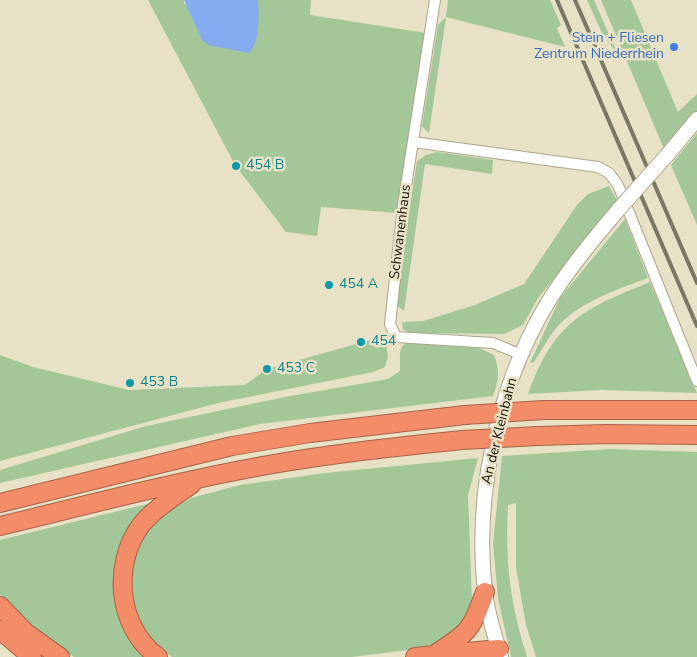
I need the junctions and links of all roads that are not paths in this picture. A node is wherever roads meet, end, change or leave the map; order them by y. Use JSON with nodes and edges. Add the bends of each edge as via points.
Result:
{"nodes":[{"id":1,"x":435,"y":0,"type":"edge"},
{"id":2,"x":697,"y":119,"type":"edge"},
{"id":3,"x":413,"y":142,"type":"junction"},
{"id":4,"x":522,"y":355,"type":"junction"},
{"id":5,"x":697,"y":381,"type":"edge"},
{"id":6,"x":697,"y":410,"type":"edge"},
{"id":7,"x":697,"y":435,"type":"edge"},
{"id":8,"x":199,"y":479,"type":"junction"},
{"id":9,"x":0,"y":503,"type":"edge"},
{"id":10,"x":0,"y":526,"type":"edge"},
{"id":11,"x":485,"y":592,"type":"junction"},
{"id":12,"x":0,"y":606,"type":"edge"},
{"id":13,"x":0,"y":630,"type":"edge"},
{"id":14,"x":500,"y":653,"type":"edge"},
{"id":15,"x":436,"y":654,"type":"junction"},
{"id":16,"x":32,"y":657,"type":"edge"},
{"id":17,"x":60,"y":657,"type":"edge"},
{"id":18,"x":158,"y":657,"type":"edge"},
{"id":19,"x":415,"y":657,"type":"edge"}],
"edges":[{"from":1,"to":3,"type":"street","name":"Schwanenhaus"},
{"from":2,"to":4,"type":"main road","name":"An der Kleinbahn","bridge":true,"via":[[573,265],[544,309]]},
{"from":3,"to":4,"type":"street","name":"Schwanenhaus","via":[[390,324],[396,337],[493,343]]},
{"from":3,"to":5,"type":"street","via":[[582,164],[609,173],[618,186]]},
{"from":4,"to":11,"type":"main road","name":"An der Kleinbahn","via":[[508,389],[487,478],[483,523]]},
{"from":6,"to":9,"type":"highway","bridge":true,"via":[[544,410],[465,415],[310,433],[232,446]]},
{"from":7,"to":8,"type":"highway","bridge":true,"via":[[462,440],[313,458]]},
{"from":8,"to":10,"type":"highway"},
{"from":8,"to":18,"type":"highway","via":[[147,519],[125,559],[122,587],[127,614],[139,636]]},
{"from":11,"to":14,"type":"main road","name":"An der Kleinbahn"},
{"from":11,"to":15,"type":"highway","via":[[471,628]]},
{"from":12,"to":17,"type":"highway","via":[[26,633]]},
{"from":13,"to":16,"type":"highway"},
{"from":14,"to":15,"type":"highway"},
{"from":15,"to":19,"type":"highway"}]}
